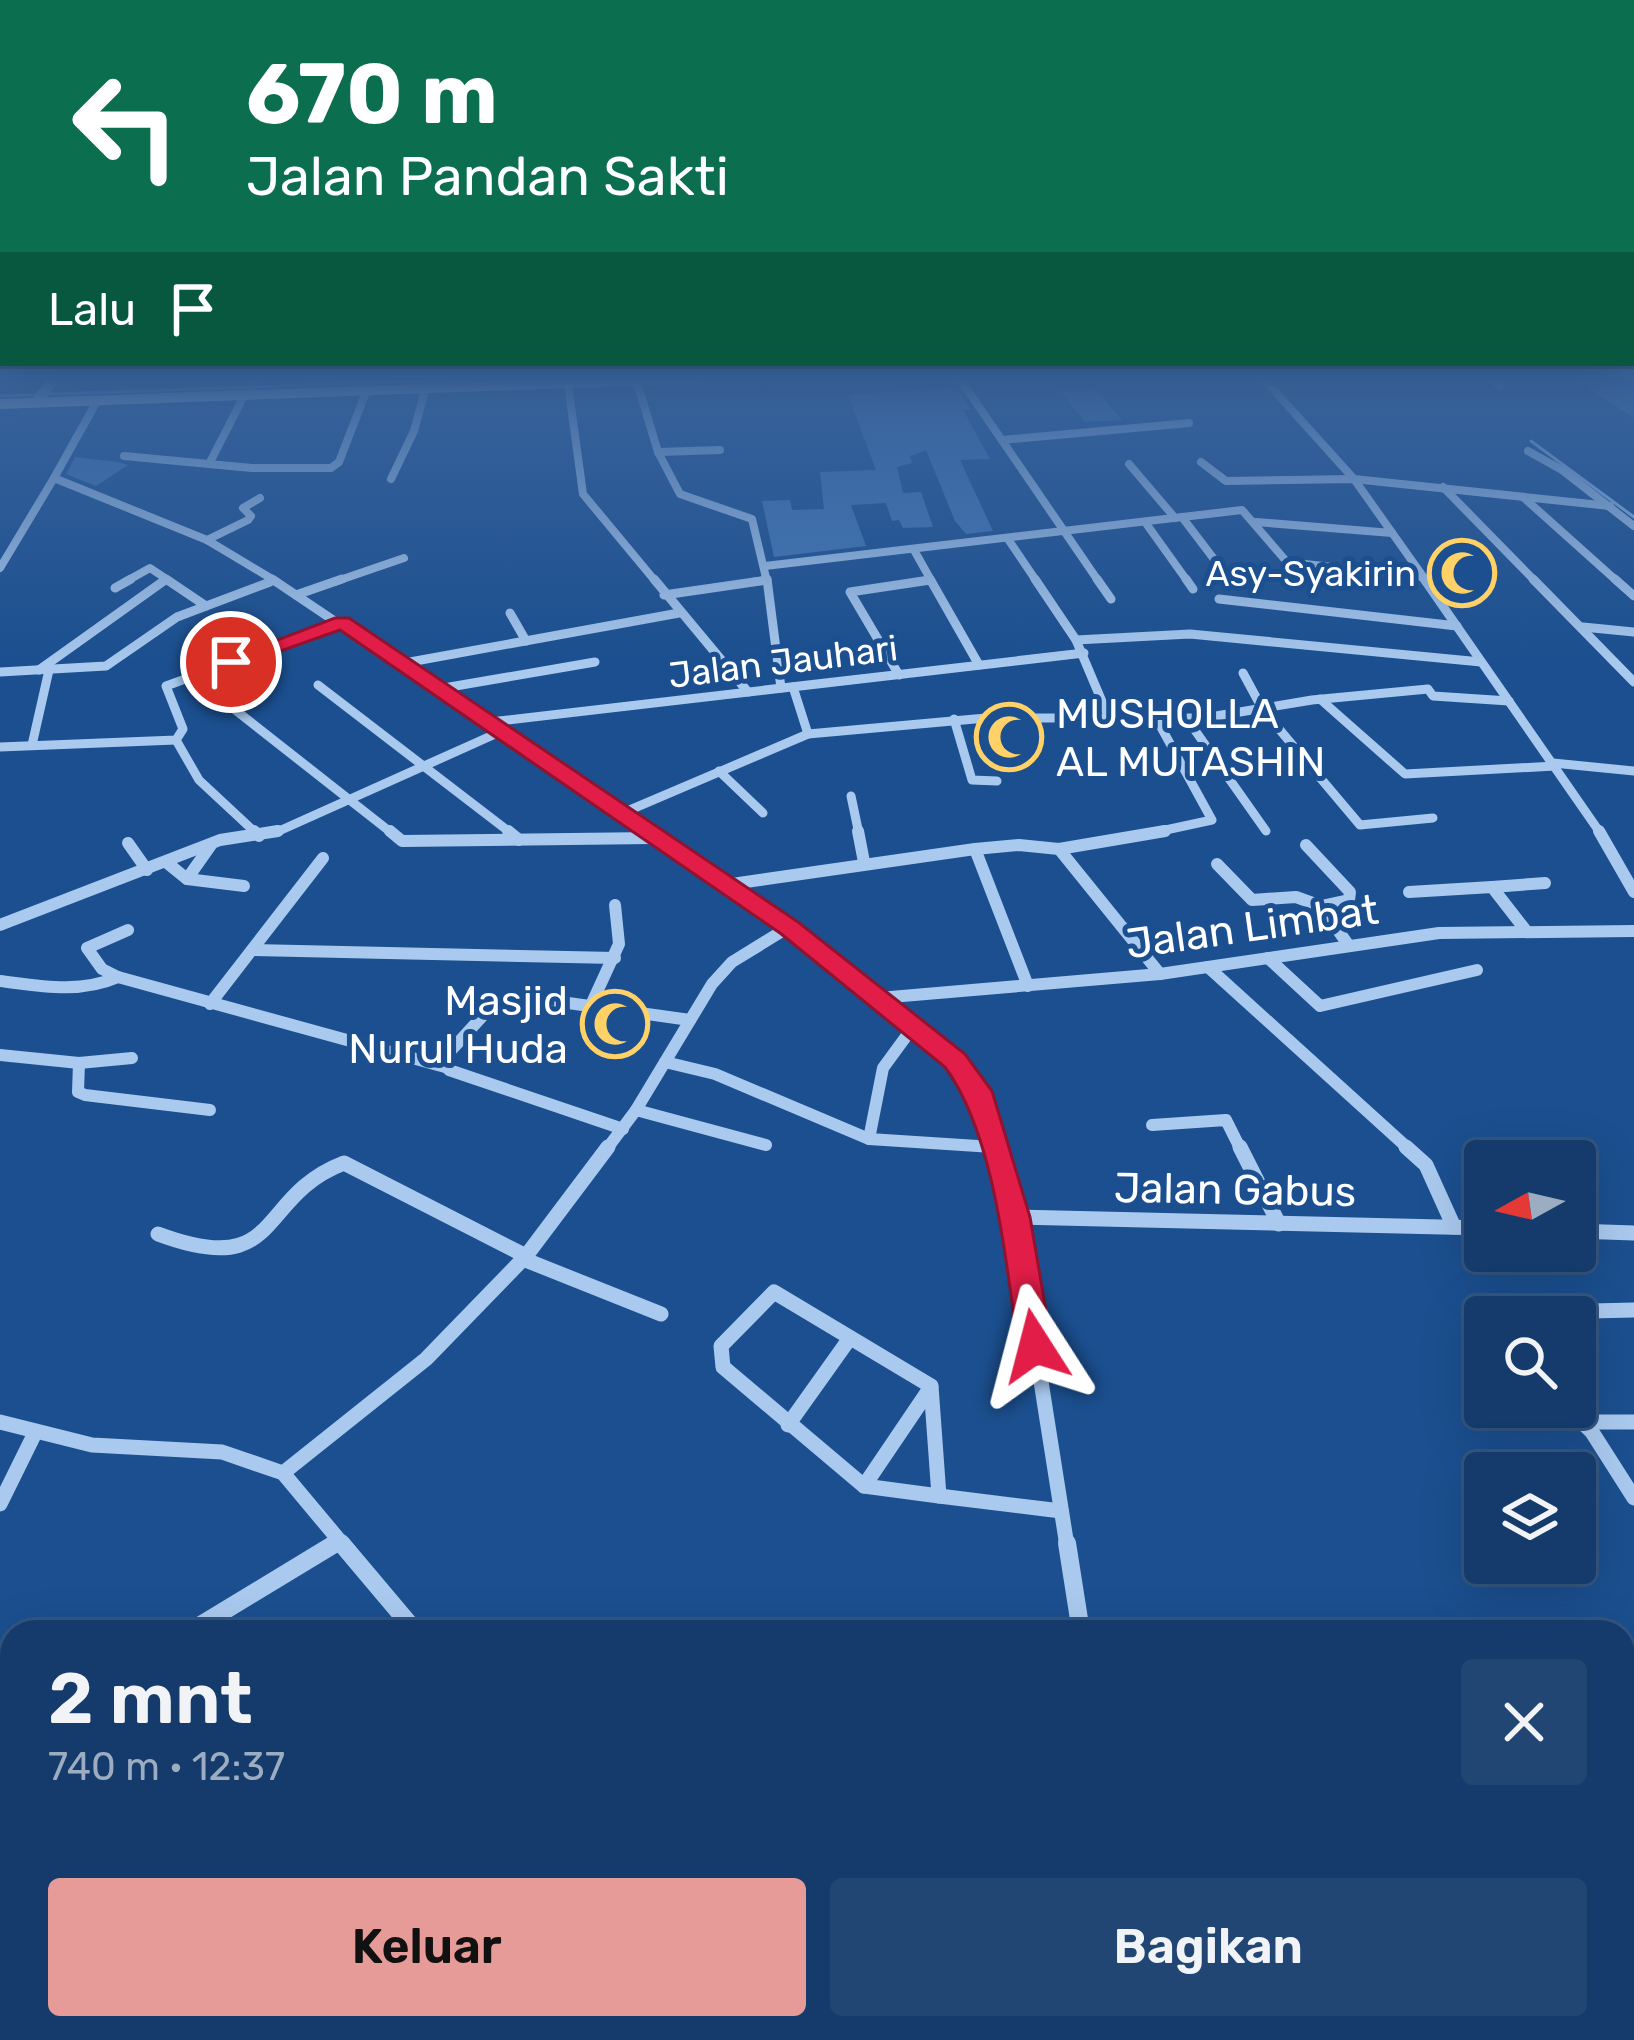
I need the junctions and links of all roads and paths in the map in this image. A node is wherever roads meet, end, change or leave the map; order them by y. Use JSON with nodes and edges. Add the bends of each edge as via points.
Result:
{"nodes":[{"id":1,"x":56,"y":474,"type":"edge"},
{"id":2,"x":393,"y":474,"type":"edge"},
{"id":3,"x":580,"y":474,"type":"edge"},
{"id":4,"x":670,"y":474,"type":"edge"},
{"id":5,"x":1025,"y":474,"type":"edge"},
{"id":6,"x":1139,"y":474,"type":"edge"},
{"id":7,"x":1217,"y":474,"type":"edge"},
{"id":8,"x":1350,"y":474,"type":"edge"},
{"id":9,"x":1563,"y":474,"type":"edge"},
{"id":10,"x":54,"y":478,"type":"junction"},
{"id":11,"x":391,"y":479,"type":"dead end"},
{"id":12,"x":1354,"y":479,"type":"junction"},
{"id":13,"x":1442,"y":487,"type":"junction"},
{"id":14,"x":1523,"y":497,"type":"junction"},
{"id":15,"x":260,"y":498,"type":"dead end"},
{"id":16,"x":1610,"y":506,"type":"junction"},
{"id":17,"x":1178,"y":517,"type":"junction"},
{"id":18,"x":1145,"y":522,"type":"junction"},
{"id":19,"x":1256,"y":522,"type":"junction"},
{"id":20,"x":1634,"y":526,"type":"edge"},
{"id":21,"x":1065,"y":532,"type":"junction"},
{"id":22,"x":1392,"y":532,"type":"junction"},
{"id":23,"x":1008,"y":539,"type":"junction"},
{"id":24,"x":207,"y":540,"type":"junction"},
{"id":25,"x":914,"y":550,"type":"junction"},
{"id":26,"x":404,"y":558,"type":"dead end"},
{"id":27,"x":766,"y":566,"type":"junction"},
{"id":28,"x":1220,"y":567,"type":"dead end"},
{"id":29,"x":0,"y":568,"type":"edge"},
{"id":30,"x":1423,"y":577,"type":"junction"},
{"id":31,"x":165,"y":580,"type":"junction"},
{"id":32,"x":767,"y":580,"type":"junction"},
{"id":33,"x":930,"y":580,"type":"junction"},
{"id":34,"x":270,"y":582,"type":"junction"},
{"id":35,"x":115,"y":588,"type":"dead end"},
{"id":36,"x":1193,"y":589,"type":"dead end"},
{"id":37,"x":296,"y":595,"type":"junction"},
{"id":38,"x":664,"y":595,"type":"junction"},
{"id":39,"x":1634,"y":596,"type":"edge"},
{"id":40,"x":1111,"y":599,"type":"dead end"},
{"id":41,"x":1219,"y":599,"type":"dead end"},
{"id":42,"x":206,"y":606,"type":"junction"},
{"id":43,"x":510,"y":613,"type":"dead end"},
{"id":44,"x":679,"y":613,"type":"junction"},
{"id":45,"x":342,"y":622,"type":"junction"},
{"id":46,"x":1457,"y":626,"type":"junction"},
{"id":47,"x":1582,"y":626,"type":"junction"},
{"id":48,"x":1634,"y":632,"type":"edge"},
{"id":49,"x":1076,"y":640,"type":"junction"},
{"id":50,"x":526,"y":641,"type":"junction"},
{"id":51,"x":1084,"y":652,"type":"junction"},
{"id":52,"x":595,"y":662,"type":"dead end"},
{"id":53,"x":1481,"y":662,"type":"junction"},
{"id":54,"x":398,"y":664,"type":"junction"},
{"id":55,"x":979,"y":665,"type":"junction"},
{"id":56,"x":44,"y":670,"type":"junction"},
{"id":57,"x":0,"y":672,"type":"edge"},
{"id":58,"x":1243,"y":673,"type":"dead end"},
{"id":59,"x":899,"y":675,"type":"junction"},
{"id":60,"x":192,"y":676,"type":"junction"},
{"id":61,"x":1634,"y":682,"type":"edge"},
{"id":62,"x":318,"y":685,"type":"dead end"},
{"id":63,"x":787,"y":688,"type":"junction"},
{"id":64,"x":436,"y":689,"type":"junction"},
{"id":65,"x":748,"y":692,"type":"junction"},
{"id":66,"x":1320,"y":699,"type":"junction"},
{"id":67,"x":1509,"y":701,"type":"junction"},
{"id":68,"x":1263,"y":710,"type":"junction"},
{"id":69,"x":1109,"y":718,"type":"junction"},
{"id":70,"x":1156,"y":718,"type":"junction"},
{"id":71,"x":1187,"y":718,"type":"junction"},
{"id":72,"x":954,"y":719,"type":"junction"},
{"id":73,"x":488,"y":722,"type":"junction"},
{"id":74,"x":502,"y":731,"type":"junction"},
{"id":75,"x":808,"y":734,"type":"junction"},
{"id":76,"x":176,"y":740,"type":"junction"},
{"id":77,"x":32,"y":745,"type":"junction"},
{"id":78,"x":0,"y":747,"type":"edge"},
{"id":79,"x":1554,"y":764,"type":"junction"},
{"id":80,"x":423,"y":768,"type":"junction"},
{"id":81,"x":719,"y":771,"type":"junction"},
{"id":82,"x":1634,"y":771,"type":"edge"},
{"id":83,"x":997,"y":782,"type":"dead end"},
{"id":84,"x":851,"y":796,"type":"dead end"},
{"id":85,"x":346,"y":800,"type":"junction"},
{"id":86,"x":763,"y":814,"type":"dead end"},
{"id":87,"x":618,"y":815,"type":"junction"},
{"id":88,"x":1433,"y":818,"type":"dead end"},
{"id":89,"x":1266,"y":831,"type":"dead end"},
{"id":90,"x":259,"y":836,"type":"junction"},
{"id":91,"x":653,"y":838,"type":"junction"},
{"id":92,"x":518,"y":840,"type":"junction"},
{"id":93,"x":128,"y":843,"type":"dead end"},
{"id":94,"x":212,"y":843,"type":"junction"},
{"id":95,"x":1306,"y":845,"type":"dead end"},
{"id":96,"x":975,"y":849,"type":"junction"},
{"id":97,"x":1059,"y":849,"type":"junction"},
{"id":98,"x":323,"y":857,"type":"dead end"},
{"id":99,"x":166,"y":862,"type":"junction"},
{"id":100,"x":864,"y":862,"type":"junction"},
{"id":101,"x":1217,"y":864,"type":"dead end"},
{"id":102,"x":147,"y":870,"type":"junction"},
{"id":103,"x":187,"y":878,"type":"junction"},
{"id":104,"x":1545,"y":883,"type":"dead end"},
{"id":105,"x":725,"y":885,"type":"junction"},
{"id":106,"x":244,"y":886,"type":"dead end"},
{"id":107,"x":1492,"y":887,"type":"junction"},
{"id":108,"x":1409,"y":892,"type":"dead end"},
{"id":109,"x":1634,"y":892,"type":"edge"},
{"id":110,"x":615,"y":905,"type":"dead end"},
{"id":111,"x":1322,"y":906,"type":"junction"},
{"id":112,"x":0,"y":926,"type":"edge"},
{"id":113,"x":789,"y":927,"type":"junction"},
{"id":114,"x":128,"y":930,"type":"dead end"},
{"id":115,"x":1634,"y":931,"type":"edge"},
{"id":116,"x":1527,"y":932,"type":"junction"},
{"id":117,"x":1349,"y":946,"type":"junction"},
{"id":118,"x":252,"y":950,"type":"junction"},
{"id":119,"x":615,"y":958,"type":"junction"},
{"id":120,"x":1268,"y":958,"type":"junction"},
{"id":121,"x":1208,"y":967,"type":"junction"},
{"id":122,"x":1477,"y":970,"type":"dead end"},
{"id":123,"x":1160,"y":974,"type":"junction"},
{"id":124,"x":118,"y":976,"type":"junction"},
{"id":125,"x":0,"y":981,"type":"edge"},
{"id":126,"x":1028,"y":986,"type":"junction"},
{"id":127,"x":879,"y":998,"type":"junction"},
{"id":128,"x":210,"y":1004,"type":"junction"},
{"id":129,"x":591,"y":1006,"type":"junction"},
{"id":130,"x":690,"y":1021,"type":"junction"},
{"id":131,"x":913,"y":1028,"type":"junction"},
{"id":132,"x":0,"y":1055,"type":"edge"},
{"id":133,"x":132,"y":1058,"type":"dead end"},
{"id":134,"x":665,"y":1062,"type":"junction"},
{"id":135,"x":79,"y":1063,"type":"junction"},
{"id":136,"x":445,"y":1067,"type":"junction"},
{"id":137,"x":210,"y":1110,"type":"dead end"},
{"id":138,"x":636,"y":1110,"type":"junction"},
{"id":139,"x":1152,"y":1125,"type":"dead end"},
{"id":140,"x":623,"y":1129,"type":"junction"},
{"id":141,"x":869,"y":1139,"type":"junction"},
{"id":142,"x":766,"y":1145,"type":"dead end"},
{"id":143,"x":993,"y":1148,"type":"junction"},
{"id":144,"x":1015,"y":1217,"type":"junction"},
{"id":145,"x":1279,"y":1224,"type":"junction"},
{"id":146,"x":1454,"y":1227,"type":"junction"},
{"id":147,"x":1464,"y":1227,"type":"edge"},
{"id":148,"x":1596,"y":1232,"type":"edge"},
{"id":149,"x":1634,"y":1232,"type":"edge"},
{"id":150,"x":158,"y":1234,"type":"dead end"},
{"id":151,"x":524,"y":1258,"type":"junction"},
{"id":152,"x":1634,"y":1310,"type":"edge"},
{"id":153,"x":1596,"y":1311,"type":"edge"},
{"id":154,"x":661,"y":1314,"type":"dead end"},
{"id":155,"x":850,"y":1338,"type":"junction"},
{"id":156,"x":932,"y":1387,"type":"junction"},
{"id":157,"x":0,"y":1422,"type":"edge"},
{"id":158,"x":1596,"y":1422,"type":"edge"},
{"id":159,"x":1634,"y":1422,"type":"edge"},
{"id":160,"x":788,"y":1425,"type":"junction"},
{"id":161,"x":1586,"y":1428,"type":"edge"},
{"id":162,"x":35,"y":1433,"type":"junction"},
{"id":163,"x":283,"y":1473,"type":"junction"},
{"id":164,"x":864,"y":1486,"type":"junction"},
{"id":165,"x":939,"y":1496,"type":"junction"},
{"id":166,"x":1634,"y":1498,"type":"edge"},
{"id":167,"x":0,"y":1504,"type":"edge"},
{"id":168,"x":1061,"y":1511,"type":"junction"},
{"id":169,"x":340,"y":1540,"type":"junction"},
{"id":170,"x":209,"y":1620,"type":"edge"},
{"id":171,"x":406,"y":1620,"type":"edge"},
{"id":172,"x":1079,"y":1620,"type":"edge"}],
"edges":[{"from":1,"to":10,"type":"street"},
{"from":2,"to":11,"type":"street"},
{"from":3,"to":38,"type":"street","via":[[583,494]]},
{"from":4,"to":27,"type":"street","via":[[680,494],[752,519]]},
{"from":5,"to":21,"type":"street"},
{"from":6,"to":17,"type":"street"},
{"from":7,"to":12,"type":"street","via":[[1226,481]]},
{"from":8,"to":12,"type":"street"},
{"from":9,"to":16,"type":"street"},
{"from":10,"to":24,"type":"street"},
{"from":10,"to":29,"type":"street"},
{"from":12,"to":13,"type":"street"},
{"from":12,"to":22,"type":"street"},
{"from":13,"to":14,"type":"street"},
{"from":13,"to":47,"type":"street"},
{"from":14,"to":16,"type":"street"},
{"from":14,"to":39,"type":"street"},
{"from":15,"to":24,"type":"street","via":[[243,508],[248,520]]},
{"from":16,"to":20,"type":"street"},
{"from":17,"to":18,"type":"street"},
{"from":17,"to":19,"type":"street","via":[[1242,510]]},
{"from":17,"to":28,"type":"street"},
{"from":18,"to":21,"type":"street"},
{"from":18,"to":36,"type":"street"},
{"from":19,"to":22,"type":"street"},
{"from":19,"to":30,"type":"street","via":[[1290,563]]},
{"from":21,"to":23,"type":"street"},
{"from":21,"to":40,"type":"street"},
{"from":22,"to":30,"type":"street"},
{"from":23,"to":25,"type":"street"},
{"from":23,"to":49,"type":"street"},
{"from":24,"to":34,"type":"street"},
{"from":25,"to":27,"type":"street"},
{"from":25,"to":33,"type":"street"},
{"from":26,"to":37,"type":"street"},
{"from":27,"to":32,"type":"street"},
{"from":30,"to":46,"type":"street"},
{"from":31,"to":35,"type":"street","via":[[147,568]]},
{"from":31,"to":42,"type":"street"},
{"from":31,"to":56,"type":"street"},
{"from":32,"to":38,"type":"street"},
{"from":32,"to":63,"type":"street"},
{"from":33,"to":55,"type":"street"},
{"from":33,"to":59,"type":"street","via":[[850,592]]},
{"from":34,"to":37,"type":"street"},
{"from":34,"to":42,"type":"street"},
{"from":37,"to":45,"type":"street"},
{"from":38,"to":44,"type":"street"},
{"from":41,"to":46,"type":"street"},
{"from":42,"to":56,"type":"street","via":[[177,616],[106,666]]},
{"from":43,"to":50,"type":"street"},
{"from":44,"to":50,"type":"street"},
{"from":44,"to":65,"type":"street"},
{"from":45,"to":54,"type":"street"},
{"from":45,"to":60,"type":"street"},
{"from":46,"to":53,"type":"street"},
{"from":47,"to":48,"type":"street"},
{"from":47,"to":61,"type":"street"},
{"from":49,"to":51,"type":"street"},
{"from":49,"to":53,"type":"street","via":[[1190,634]]},
{"from":50,"to":54,"type":"street"},
{"from":51,"to":55,"type":"street","name":"Jalan Jauhari"},
{"from":51,"to":69,"type":"street"},
{"from":52,"to":64,"type":"street"},
{"from":53,"to":67,"type":"street"},
{"from":54,"to":64,"type":"street"},
{"from":55,"to":59,"type":"street","name":"Jalan Jauhari"},
{"from":56,"to":57,"type":"street"},
{"from":56,"to":77,"type":"street"},
{"from":58,"to":68,"type":"street"},
{"from":59,"to":63,"type":"street","name":"Jalan Jauhari"},
{"from":60,"to":76,"type":"street","via":[[166,686],[183,729]]},
{"from":60,"to":85,"type":"street"},
{"from":62,"to":80,"type":"street"},
{"from":63,"to":65,"type":"street","name":"Jalan Jauhari"},
{"from":63,"to":75,"type":"street"},
{"from":64,"to":73,"type":"street"},
{"from":65,"to":73,"type":"street","name":"Jalan Jauhari"},
{"from":66,"to":67,"type":"street","via":[[1428,689],[1433,696]]},
{"from":66,"to":68,"type":"street"},
{"from":66,"to":79,"type":"street","via":[[1405,774]]},
{"from":67,"to":79,"type":"street"},
{"from":68,"to":71,"type":"street"},
{"from":68,"to":88,"type":"street","via":[[1360,825]]},
{"from":69,"to":70,"type":"street"},
{"from":69,"to":72,"type":"street"},
{"from":70,"to":71,"type":"street"},
{"from":70,"to":97,"type":"street","via":[[1211,822]]},
{"from":71,"to":89,"type":"street"},
{"from":72,"to":75,"type":"street"},
{"from":72,"to":83,"type":"street","via":[[973,780]]},
{"from":73,"to":74,"type":"street"},
{"from":74,"to":80,"type":"street"},
{"from":74,"to":87,"type":"street"},
{"from":75,"to":81,"type":"street"},
{"from":76,"to":77,"type":"street"},
{"from":76,"to":90,"type":"street","via":[[193,772]]},
{"from":77,"to":78,"type":"street"},
{"from":79,"to":82,"type":"street"},
{"from":79,"to":109,"type":"street"},
{"from":80,"to":85,"type":"street"},
{"from":80,"to":92,"type":"street"},
{"from":81,"to":86,"type":"street"},
{"from":81,"to":87,"type":"street"},
{"from":84,"to":100,"type":"street"},
{"from":85,"to":90,"type":"street"},
{"from":85,"to":92,"type":"street","via":[[402,842]]},
{"from":87,"to":91,"type":"street"},
{"from":90,"to":94,"type":"street"},
{"from":91,"to":92,"type":"street"},
{"from":91,"to":105,"type":"street"},
{"from":93,"to":102,"type":"street"},
{"from":94,"to":99,"type":"street"},
{"from":94,"to":103,"type":"street"},
{"from":95,"to":111,"type":"street","via":[[1352,898]]},
{"from":96,"to":97,"type":"street"},
{"from":96,"to":100,"type":"street"},
{"from":96,"to":126,"type":"street"},
{"from":97,"to":123,"type":"street"},
{"from":98,"to":118,"type":"street"},
{"from":99,"to":102,"type":"street"},
{"from":99,"to":103,"type":"street"},
{"from":100,"to":105,"type":"street"},
{"from":101,"to":111,"type":"street","via":[[1252,900],[1296,897]]},
{"from":102,"to":112,"type":"street"},
{"from":103,"to":106,"type":"street"},
{"from":104,"to":107,"type":"street"},
{"from":105,"to":113,"type":"street"},
{"from":107,"to":108,"type":"street"},
{"from":107,"to":116,"type":"street"},
{"from":110,"to":119,"type":"street","via":[[624,924]]},
{"from":111,"to":117,"type":"street"},
{"from":113,"to":127,"type":"street"},
{"from":113,"to":130,"type":"street","via":[[732,962]]},
{"from":114,"to":124,"type":"street","via":[[87,950]]},
{"from":115,"to":116,"type":"street","name":"Jalan Limbat"},
{"from":116,"to":117,"type":"street","name":"Jalan Limbat"},
{"from":117,"to":120,"type":"street","name":"Jalan Limbat"},
{"from":118,"to":119,"type":"street"},
{"from":118,"to":128,"type":"street"},
{"from":119,"to":129,"type":"street"},
{"from":120,"to":121,"type":"street","name":"Jalan Limbat"},
{"from":120,"to":122,"type":"street","via":[[1320,1006]]},
{"from":121,"to":123,"type":"street","name":"Jalan Limbat"},
{"from":121,"to":146,"type":"street","name":"Jalan Gabus","via":[[1426,1165]]},
{"from":123,"to":126,"type":"street","name":"Jalan Limbat"},
{"from":124,"to":125,"type":"street","via":[[80,988]]},
{"from":124,"to":128,"type":"street"},
{"from":126,"to":127,"type":"street","name":"Jalan Limbat"},
{"from":127,"to":131,"type":"street"},
{"from":128,"to":136,"type":"street"},
{"from":129,"to":130,"type":"street"},
{"from":129,"to":136,"type":"street","via":[[504,1001],[445,1057]]},
{"from":130,"to":134,"type":"street"},
{"from":131,"to":141,"type":"street","via":[[883,1069]]},
{"from":131,"to":143,"type":"street","via":[[968,1074]]},
{"from":132,"to":135,"type":"street"},
{"from":133,"to":135,"type":"street"},
{"from":134,"to":138,"type":"street"},
{"from":134,"to":141,"type":"street","via":[[715,1074]]},
{"from":135,"to":137,"type":"street","via":[[78,1092],[85,1095]]},
{"from":136,"to":140,"type":"street"},
{"from":138,"to":140,"type":"street"},
{"from":138,"to":142,"type":"street"},
{"from":139,"to":145,"type":"street","via":[[1226,1120]]},
{"from":140,"to":151,"type":"street"},
{"from":141,"to":143,"type":"street"},
{"from":143,"to":144,"type":"street"},
{"from":144,"to":145,"type":"street","name":"Jalan Gabus"},
{"from":144,"to":168,"type":"street"},
{"from":145,"to":146,"type":"street","name":"Jalan Gabus"},
{"from":146,"to":147,"type":"street","name":"Jalan Gabus"},
{"from":148,"to":149,"type":"street"},
{"from":150,"to":151,"type":"street","via":[[213,1252],[241,1251],[321,1174],[344,1163]]},
{"from":151,"to":154,"type":"street"},
{"from":151,"to":163,"type":"street","via":[[427,1359]]},
{"from":152,"to":153,"type":"street"},
{"from":155,"to":156,"type":"street"},
{"from":155,"to":160,"type":"street"},
{"from":155,"to":160,"type":"street","via":[[774,1292],[721,1346],[723,1367]]},
{"from":156,"to":164,"type":"street"},
{"from":156,"to":165,"type":"street"},
{"from":157,"to":162,"type":"street"},
{"from":158,"to":159,"type":"street"},
{"from":160,"to":164,"type":"street"},
{"from":161,"to":166,"type":"street"},
{"from":162,"to":163,"type":"street","via":[[92,1445],[222,1452]]},
{"from":162,"to":167,"type":"street"},
{"from":163,"to":169,"type":"street"},
{"from":164,"to":165,"type":"street"},
{"from":165,"to":168,"type":"street"},
{"from":168,"to":172,"type":"street"},
{"from":169,"to":170,"type":"street"},
{"from":169,"to":171,"type":"street"}]}
